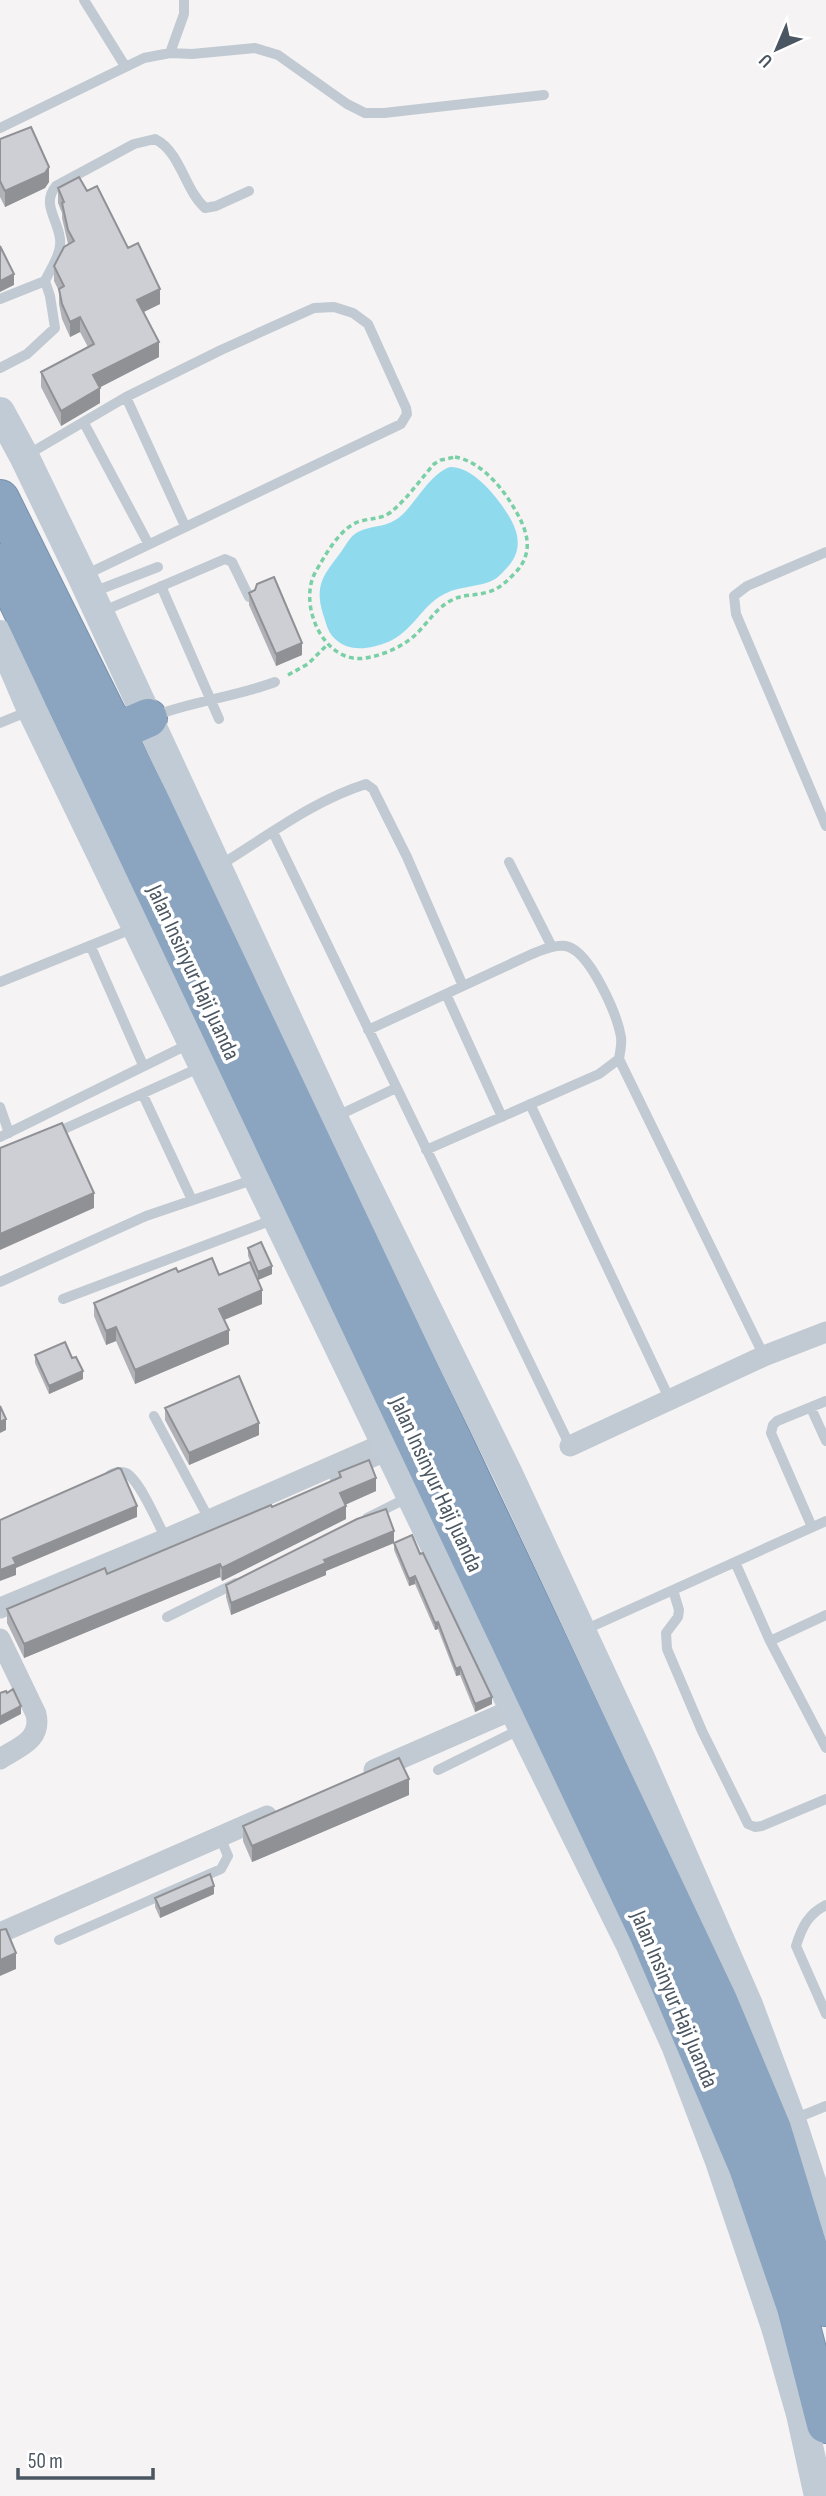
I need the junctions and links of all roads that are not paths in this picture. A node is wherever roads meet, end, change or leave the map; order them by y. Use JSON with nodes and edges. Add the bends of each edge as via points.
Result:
{"nodes":[{"id":1,"x":84,"y":0,"type":"edge"},
{"id":2,"x":184,"y":0,"type":"edge"},
{"id":3,"x":170,"y":53,"type":"junction"},
{"id":4,"x":125,"y":66,"type":"junction"},
{"id":5,"x":544,"y":95,"type":"dead end"},
{"id":6,"x":0,"y":128,"type":"edge"},
{"id":7,"x":249,"y":191,"type":"dead end"},
{"id":8,"x":45,"y":281,"type":"junction"},
{"id":9,"x":0,"y":299,"type":"edge"},
{"id":10,"x":0,"y":368,"type":"edge"},
{"id":11,"x":126,"y":397,"type":"junction"},
{"id":12,"x":0,"y":412,"type":"edge"},
{"id":13,"x":84,"y":423,"type":"junction"},
{"id":14,"x":34,"y":450,"type":"junction"},
{"id":15,"x":0,"y":499,"type":"edge"},
{"id":16,"x":185,"y":526,"type":"junction"},
{"id":17,"x":148,"y":543,"type":"junction"},
{"id":18,"x":826,"y":552,"type":"edge"},
{"id":19,"x":0,"y":563,"type":"edge"},
{"id":20,"x":158,"y":567,"type":"dead end"},
{"id":21,"x":161,"y":586,"type":"junction"},
{"id":22,"x":100,"y":590,"type":"junction"},
{"id":23,"x":249,"y":597,"type":"edge"},
{"id":24,"x":0,"y":635,"type":"edge"},
{"id":25,"x":275,"y":682,"type":"road end"},
{"id":26,"x":210,"y":698,"type":"junction"},
{"id":27,"x":32,"y":710,"type":"junction"},
{"id":28,"x":148,"y":718,"type":"junction"},
{"id":29,"x":219,"y":719,"type":"dead end"},
{"id":30,"x":0,"y":723,"type":"edge"},
{"id":31,"x":826,"y":826,"type":"edge"},
{"id":32,"x":273,"y":832,"type":"junction"},
{"id":33,"x":509,"y":862,"type":"dead end"},
{"id":34,"x":223,"y":863,"type":"junction"},
{"id":35,"x":136,"y":926,"type":"junction"},
{"id":36,"x":91,"y":947,"type":"junction"},
{"id":37,"x":552,"y":947,"type":"junction"},
{"id":38,"x":238,"y":950,"type":"junction"},
{"id":39,"x":0,"y":982,"type":"edge"},
{"id":40,"x":463,"y":986,"type":"junction"},
{"id":41,"x":446,"y":994,"type":"junction"},
{"id":42,"x":368,"y":1030,"type":"junction"},
{"id":43,"x":198,"y":1054,"type":"junction"},
{"id":44,"x":619,"y":1059,"type":"junction"},
{"id":45,"x":143,"y":1065,"type":"junction"},
{"id":46,"x":396,"y":1088,"type":"junction"},
{"id":47,"x":143,"y":1095,"type":"junction"},
{"id":48,"x":530,"y":1104,"type":"junction"},
{"id":49,"x":0,"y":1107,"type":"edge"},
{"id":50,"x":342,"y":1114,"type":"junction"},
{"id":51,"x":502,"y":1117,"type":"junction"},
{"id":52,"x":5,"y":1135,"type":"edge"},
{"id":53,"x":39,"y":1140,"type":"edge"},
{"id":54,"x":426,"y":1150,"type":"junction"},
{"id":55,"x":258,"y":1178,"type":"junction"},
{"id":56,"x":192,"y":1200,"type":"junction"},
{"id":57,"x":277,"y":1218,"type":"junction"},
{"id":58,"x":0,"y":1282,"type":"edge"},
{"id":59,"x":63,"y":1300,"type":"dead end"},
{"id":60,"x":826,"y":1332,"type":"edge"},
{"id":61,"x":764,"y":1356,"type":"junction"},
{"id":62,"x":670,"y":1400,"type":"junction"},
{"id":63,"x":826,"y":1401,"type":"edge"},
{"id":64,"x":811,"y":1408,"type":"junction"},
{"id":65,"x":154,"y":1416,"type":"dead end"},
{"id":66,"x":826,"y":1441,"type":"edge"},
{"id":67,"x":570,"y":1446,"type":"joint"},
{"id":68,"x":388,"y":1449,"type":"junction"},
{"id":69,"x":105,"y":1477,"type":"edge"},
{"id":70,"x":335,"y":1479,"type":"edge"},
{"id":71,"x":411,"y":1496,"type":"junction"},
{"id":72,"x":209,"y":1519,"type":"junction"},
{"id":73,"x":362,"y":1520,"type":"edge"},
{"id":74,"x":826,"y":1521,"type":"edge"},
{"id":75,"x":812,"y":1527,"type":"junction"},
{"id":76,"x":166,"y":1539,"type":"junction"},
{"id":77,"x":735,"y":1562,"type":"junction"},
{"id":78,"x":252,"y":1575,"type":"edge"},
{"id":79,"x":673,"y":1590,"type":"junction"},
{"id":80,"x":0,"y":1608,"type":"edge"},
{"id":81,"x":826,"y":1615,"type":"edge"},
{"id":82,"x":167,"y":1617,"type":"dead end"},
{"id":83,"x":567,"y":1638,"type":"junction"},
{"id":84,"x":0,"y":1639,"type":"edge"},
{"id":85,"x":770,"y":1641,"type":"junction"},
{"id":86,"x":519,"y":1719,"type":"junction"},
{"id":87,"x":822,"y":1729,"type":"edge"},
{"id":88,"x":826,"y":1748,"type":"edge"},
{"id":89,"x":0,"y":1759,"type":"edge"},
{"id":90,"x":438,"y":1770,"type":"dead end"},
{"id":91,"x":356,"y":1778,"type":"edge"},
{"id":92,"x":826,"y":1799,"type":"edge"},
{"id":93,"x":281,"y":1810,"type":"edge"},
{"id":94,"x":220,"y":1837,"type":"junction"},
{"id":95,"x":826,"y":1905,"type":"edge"},
{"id":96,"x":0,"y":1933,"type":"edge"},
{"id":97,"x":639,"y":1939,"type":"junction"},
{"id":98,"x":59,"y":1940,"type":"dead end"},
{"id":99,"x":826,"y":2014,"type":"edge"},
{"id":100,"x":824,"y":2107,"type":"edge"},
{"id":101,"x":790,"y":2121,"type":"junction"},
{"id":102,"x":826,"y":2227,"type":"edge"},
{"id":103,"x":826,"y":2307,"type":"edge"},
{"id":104,"x":826,"y":2424,"type":"edge"},
{"id":105,"x":819,"y":2496,"type":"edge"}],
"edges":[{"from":1,"to":4,"type":"lane"},
{"from":2,"to":3,"type":"lane","via":[[184,15]]},
{"from":3,"to":4,"type":"lane"},
{"from":3,"to":5,"type":"lane","via":[[255,48],[278,55],[365,113]]},
{"from":4,"to":6,"type":"lane"},
{"from":7,"to":8,"type":"lane","via":[[205,208],[195,199],[167,146],[155,139],[134,144],[62,181],[50,193],[61,238]]},
{"from":8,"to":9,"type":"lane"},
{"from":8,"to":10,"type":"lane","via":[[55,328],[27,354]]},
{"from":11,"to":13,"type":"lane"},
{"from":11,"to":16,"type":"lane"},
{"from":11,"to":16,"type":"lane","via":[[314,307],[334,307],[368,324],[406,408],[401,424]]},
{"from":12,"to":14,"type":"street","name":"Jalan Insinyur Haji Juanda"},
{"from":13,"to":14,"type":"lane"},
{"from":13,"to":17,"type":"lane"},
{"from":14,"to":22,"type":"street","name":"Jalan Insinyur Haji Juanda"},
{"from":15,"to":28,"type":"highway","name":"Jalan Insinyur Haji Juanda"},
{"from":16,"to":17,"type":"lane"},
{"from":17,"to":22,"type":"lane"},
{"from":18,"to":31,"type":"lane","via":[[734,596],[736,614]]},
{"from":19,"to":97,"type":"highway","name":"Jalan Insinyur Haji Juanda"},
{"from":20,"to":22,"type":"lane"},
{"from":21,"to":22,"type":"lane"},
{"from":21,"to":23,"type":"lane","via":[[229,559]]},
{"from":21,"to":26,"type":"lane"},
{"from":22,"to":28,"type":"street","name":"Jalan Insinyur Haji Juanda"},
{"from":24,"to":27,"type":"street","name":"Jalan Insinyur Haji Juanda"},
{"from":25,"to":26,"type":"lane","via":[[245,693]]},
{"from":26,"to":28,"type":"lane"},
{"from":26,"to":29,"type":"lane"},
{"from":27,"to":30,"type":"lane"},
{"from":27,"to":35,"type":"street","name":"Jalan Insinyur Haji Juanda"},
{"from":28,"to":34,"type":"street","name":"Jalan Insinyur Haji Juanda"},
{"from":28,"to":38,"type":"highway","name":"Jalan Insinyur Haji Juanda"},
{"from":32,"to":34,"type":"lane"},
{"from":32,"to":40,"type":"lane","via":[[358,787],[366,784],[373,789]]},
{"from":32,"to":42,"type":"lane"},
{"from":33,"to":37,"type":"lane"},
{"from":34,"to":38,"type":"street","name":"Jalan Insinyur Haji Juanda"},
{"from":35,"to":36,"type":"lane"},
{"from":35,"to":43,"type":"street","name":"Jalan Insinyur Haji Juanda"},
{"from":36,"to":39,"type":"lane"},
{"from":36,"to":45,"type":"lane"},
{"from":37,"to":40,"type":"lane"},
{"from":37,"to":44,"type":"lane","via":[[568,946],[586,958],[615,1019],[621,1039]]},
{"from":38,"to":50,"type":"street","name":"Jalan Insinyur Haji Juanda"},
{"from":38,"to":83,"type":"highway","name":"Jalan Insinyur Haji Juanda"},
{"from":40,"to":41,"type":"lane"},
{"from":41,"to":42,"type":"lane"},
{"from":41,"to":51,"type":"lane"},
{"from":42,"to":46,"type":"lane"},
{"from":43,"to":45,"type":"lane"},
{"from":43,"to":47,"type":"lane"},
{"from":43,"to":55,"type":"street","name":"Jalan Insinyur Haji Juanda"},
{"from":44,"to":48,"type":"lane","via":[[599,1074]]},
{"from":44,"to":61,"type":"lane"},
{"from":45,"to":52,"type":"lane"},
{"from":46,"to":50,"type":"lane"},
{"from":46,"to":54,"type":"lane"},
{"from":47,"to":53,"type":"lane"},
{"from":47,"to":56,"type":"lane"},
{"from":48,"to":51,"type":"lane"},
{"from":48,"to":62,"type":"lane"},
{"from":49,"to":52,"type":"lane"},
{"from":50,"to":83,"type":"street","name":"Jalan Insinyur Haji Juanda","via":[[508,1474]]},
{"from":51,"to":54,"type":"lane"},
{"from":54,"to":67,"type":"lane"},
{"from":55,"to":56,"type":"lane"},
{"from":55,"to":57,"type":"street","name":"Jalan Insinyur Haji Juanda"},
{"from":56,"to":58,"type":"lane"},
{"from":57,"to":59,"type":"lane"},
{"from":57,"to":68,"type":"street","name":"Jalan Insinyur Haji Juanda"},
{"from":60,"to":61,"type":"street"},
{"from":61,"to":62,"type":"street"},
{"from":62,"to":67,"type":"street"},
{"from":63,"to":64,"type":"lane"},
{"from":64,"to":66,"type":"lane"},
{"from":64,"to":75,"type":"lane","via":[[777,1421],[771,1433]]},
{"from":65,"to":72,"type":"lane"},
{"from":68,"to":70,"type":"lane"},
{"from":68,"to":71,"type":"street","name":"Jalan Insinyur Haji Juanda"},
{"from":68,"to":72,"type":"street"},
{"from":69,"to":76,"type":"lane","via":[[117,1471],[136,1482]]},
{"from":71,"to":73,"type":"lane"},
{"from":71,"to":86,"type":"street","name":"Jalan Insinyur Haji Juanda"},
{"from":72,"to":76,"type":"street"},
{"from":74,"to":75,"type":"lane"},
{"from":75,"to":77,"type":"lane"},
{"from":76,"to":80,"type":"street"},
{"from":77,"to":79,"type":"lane"},
{"from":77,"to":85,"type":"lane"},
{"from":78,"to":82,"type":"lane"},
{"from":79,"to":83,"type":"lane"},
{"from":79,"to":92,"type":"lane","via":[[679,1610],[666,1633],[667,1649],[748,1824],[762,1826]]},
{"from":81,"to":85,"type":"lane"},
{"from":83,"to":101,"type":"highway","name":"Jalan Insinyur Haji Juanda","via":[[625,1764],[719,2003]]},
{"from":84,"to":89,"type":"street","via":[[38,1724],[37,1733]]},
{"from":85,"to":87,"type":"lane"},
{"from":86,"to":90,"type":"lane"},
{"from":86,"to":91,"type":"street"},
{"from":86,"to":97,"type":"street","name":"Jalan Insinyur Haji Juanda"},
{"from":87,"to":88,"type":"lane"},
{"from":93,"to":94,"type":"street"},
{"from":94,"to":96,"type":"street"},
{"from":94,"to":98,"type":"lane","via":[[228,1856],[221,1869]]},
{"from":95,"to":99,"type":"lane","via":[[814,1911],[796,1947]]},
{"from":97,"to":104,"type":"highway","name":"Jalan Insinyur Haji Juanda","via":[[748,2167],[796,2307]]},
{"from":97,"to":105,"type":"street","name":"Jalan Insinyur Haji Juanda","via":[[783,2352]]},
{"from":100,"to":101,"type":"lane"},
{"from":101,"to":102,"type":"street","name":"Jalan Insinyur Haji Juanda"},
{"from":101,"to":103,"type":"highway","name":"Jalan Insinyur Haji Juanda"}]}
